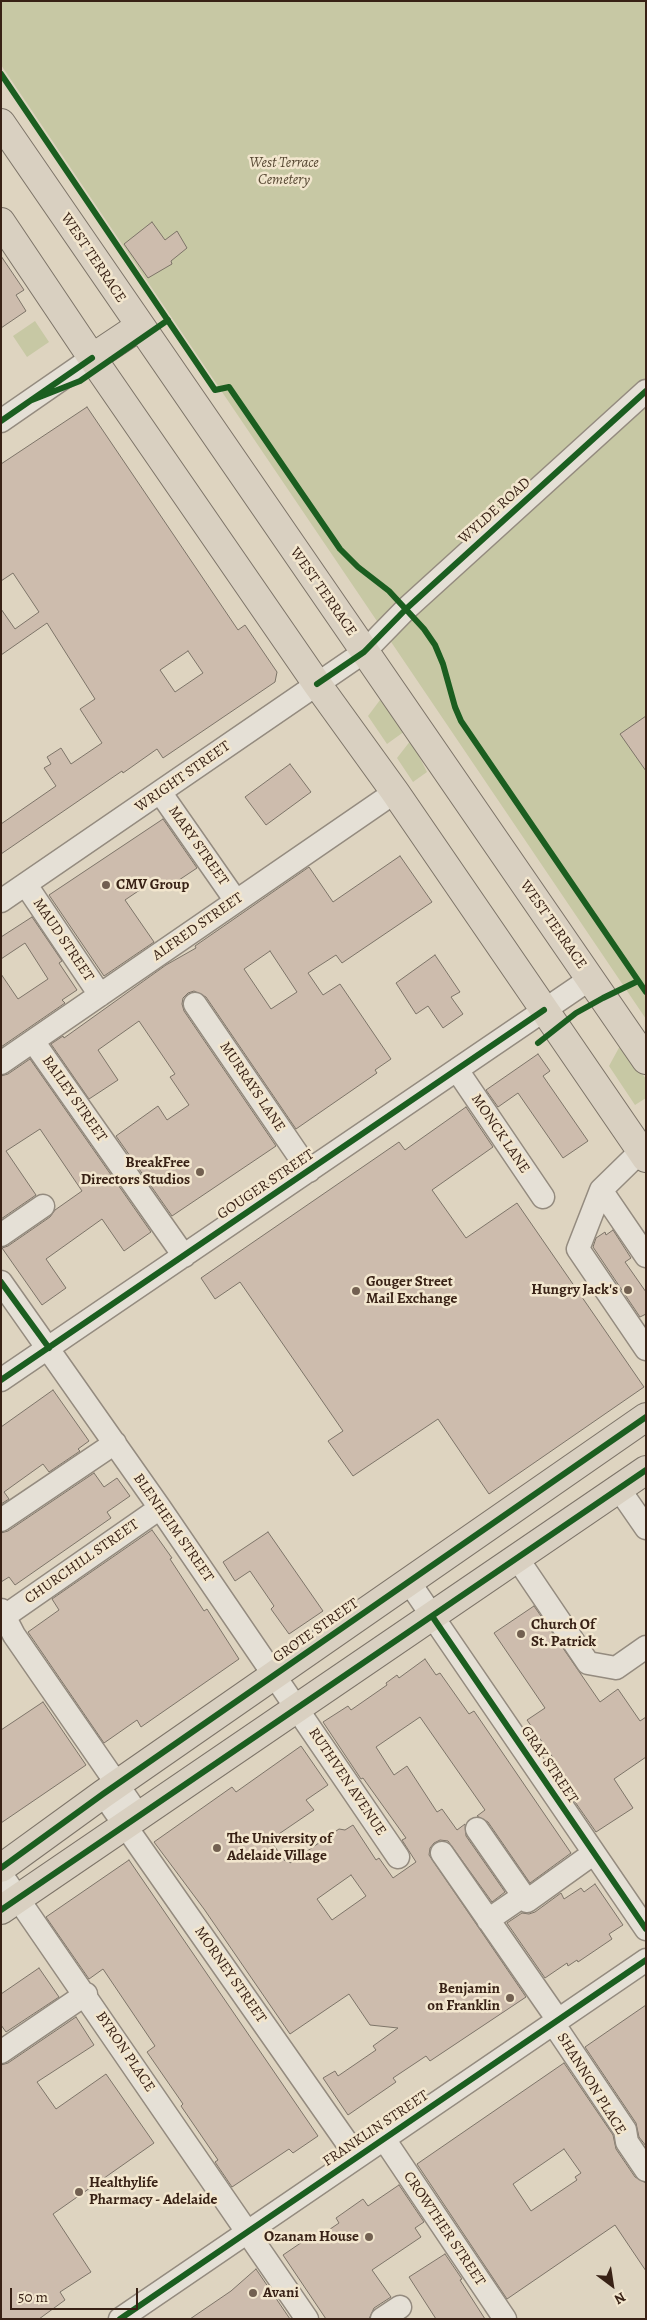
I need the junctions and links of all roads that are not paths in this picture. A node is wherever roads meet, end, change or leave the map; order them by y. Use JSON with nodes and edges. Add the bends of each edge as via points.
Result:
{"nodes":[{"id":1,"x":1,"y":123,"type":"edge"},
{"id":2,"x":1,"y":222,"type":"edge"},
{"id":3,"x":140,"y":326,"type":"junction"},
{"id":4,"x":92,"y":358,"type":"junction"},
{"id":5,"x":646,"y":391,"type":"edge"},
{"id":6,"x":3,"y":416,"type":"edge"},
{"id":7,"x":364,"y":652,"type":"junction"},
{"id":8,"x":317,"y":684,"type":"junction"},
{"id":9,"x":160,"y":792,"type":"junction"},
{"id":10,"x":395,"y":792,"type":"junction"},
{"id":11,"x":26,"y":885,"type":"junction"},
{"id":12,"x":1,"y":901,"type":"edge"},
{"id":13,"x":236,"y":901,"type":"junction"},
{"id":14,"x":590,"y":979,"type":"junction"},
{"id":15,"x":100,"y":995,"type":"junction"},
{"id":16,"x":195,"y":1004,"type":"dead end"},
{"id":17,"x":544,"y":1010,"type":"junction"},
{"id":18,"x":33,"y":1041,"type":"junction"},
{"id":19,"x":646,"y":1060,"type":"edge"},
{"id":20,"x":1,"y":1063,"type":"edge"},
{"id":21,"x":457,"y":1070,"type":"junction"},
{"id":22,"x":643,"y":1154,"type":"edge"},
{"id":23,"x":309,"y":1171,"type":"junction"},
{"id":24,"x":601,"y":1190,"type":"junction"},
{"id":25,"x":543,"y":1197,"type":"dead end"},
{"id":26,"x":43,"y":1206,"type":"dead end"},
{"id":27,"x":1,"y":1235,"type":"edge"},
{"id":28,"x":184,"y":1256,"type":"junction"},
{"id":29,"x":646,"y":1256,"type":"edge"},
{"id":30,"x":1,"y":1282,"type":"edge"},
{"id":31,"x":49,"y":1348,"type":"junction"},
{"id":32,"x":646,"y":1349,"type":"edge"},
{"id":33,"x":1,"y":1380,"type":"edge"},
{"id":34,"x":646,"y":1417,"type":"edge"},
{"id":35,"x":115,"y":1443,"type":"junction"},
{"id":36,"x":646,"y":1470,"type":"edge"},
{"id":37,"x":619,"y":1488,"type":"junction"},
{"id":38,"x":160,"y":1508,"type":"junction"},
{"id":39,"x":1,"y":1520,"type":"edge"},
{"id":40,"x":646,"y":1528,"type":"edge"},
{"id":41,"x":517,"y":1558,"type":"junction"},
{"id":42,"x":409,"y":1582,"type":"junction"},
{"id":43,"x":3,"y":1613,"type":"edge"},
{"id":44,"x":432,"y":1616,"type":"junction"},
{"id":45,"x":646,"y":1648,"type":"edge"},
{"id":46,"x":274,"y":1675,"type":"junction"},
{"id":47,"x":297,"y":1708,"type":"junction"},
{"id":48,"x":110,"y":1789,"type":"junction"},
{"id":49,"x":132,"y":1820,"type":"junction"},
{"id":50,"x":477,"y":1829,"type":"dead end"},
{"id":51,"x":442,"y":1853,"type":"dead end"},
{"id":52,"x":594,"y":1853,"type":"junction"},
{"id":53,"x":398,"y":1856,"type":"dead end"},
{"id":54,"x":1,"y":1868,"type":"edge"},
{"id":55,"x":1,"y":1874,"type":"edge"},
{"id":56,"x":523,"y":1896,"type":"junction"},
{"id":57,"x":10,"y":1904,"type":"edge"},
{"id":58,"x":488,"y":1920,"type":"junction"},
{"id":59,"x":646,"y":1929,"type":"edge"},
{"id":60,"x":646,"y":1960,"type":"edge"},
{"id":61,"x":86,"y":1994,"type":"junction"},
{"id":62,"x":555,"y":2021,"type":"junction"},
{"id":63,"x":1,"y":2052,"type":"edge"},
{"id":64,"x":384,"y":2138,"type":"junction"},
{"id":65,"x":357,"y":2157,"type":"junction"},
{"id":66,"x":646,"y":2170,"type":"edge"},
{"id":67,"x":247,"y":2232,"type":"junction"},
{"id":68,"x":126,"y":2317,"type":"edge"},
{"id":69,"x":307,"y":2319,"type":"edge"},
{"id":70,"x":505,"y":2319,"type":"edge"}],
"edges":[{"from":1,"to":3,"type":"main road","name":"WEST TERRACE"},
{"from":2,"to":4,"type":"main road"},
{"from":3,"to":4,"type":"main road"},
{"from":3,"to":7,"type":"main road","name":"WEST TERRACE"},
{"from":4,"to":6,"type":"street"},
{"from":4,"to":8,"type":"main road"},
{"from":5,"to":7,"type":"street","name":"WYLDE ROAD","via":[[406,609]]},
{"from":7,"to":8,"type":"street","name":"WRIGHT STREET"},
{"from":7,"to":14,"type":"main road","name":"WEST TERRACE"},
{"from":8,"to":9,"type":"street","name":"WRIGHT STREET"},
{"from":8,"to":10,"type":"main road"},
{"from":9,"to":11,"type":"street","name":"WRIGHT STREET"},
{"from":9,"to":13,"type":"street","name":"MARY STREET"},
{"from":10,"to":13,"type":"street","name":"ALFRED STREET"},
{"from":10,"to":17,"type":"main road"},
{"from":11,"to":12,"type":"street","name":"WRIGHT STREET"},
{"from":11,"to":15,"type":"street","name":"MAUD STREET"},
{"from":13,"to":15,"type":"street","name":"ALFRED STREET"},
{"from":14,"to":17,"type":"street","name":"GOUGER STREET"},
{"from":14,"to":19,"type":"main road","name":"WEST TERRACE"},
{"from":15,"to":18,"type":"street","name":"ALFRED STREET"},
{"from":16,"to":23,"type":"street","name":"MURRAYS LANE"},
{"from":17,"to":21,"type":"street","name":"GOUGER STREET"},
{"from":17,"to":22,"type":"main road"},
{"from":18,"to":20,"type":"street","name":"ALFRED STREET"},
{"from":18,"to":28,"type":"street","name":"BAILEY STREET"},
{"from":21,"to":23,"type":"street","name":"GOUGER STREET"},
{"from":21,"to":25,"type":"street","name":"MONCK LANE"},
{"from":22,"to":24,"type":"street"},
{"from":23,"to":28,"type":"street","name":"GOUGER STREET"},
{"from":24,"to":29,"type":"street"},
{"from":24,"to":32,"type":"street","via":[[578,1249]]},
{"from":26,"to":27,"type":"street"},
{"from":28,"to":31,"type":"street","name":"GOUGER STREET"},
{"from":30,"to":31,"type":"street","name":"BLENHEIM STREET"},
{"from":31,"to":33,"type":"street","name":"GOUGER STREET"},
{"from":31,"to":35,"type":"street","name":"BLENHEIM STREET"},
{"from":34,"to":42,"type":"main road","name":"GROTE STREET"},
{"from":35,"to":38,"type":"street","name":"BLENHEIM STREET"},
{"from":35,"to":39,"type":"street"},
{"from":36,"to":37,"type":"main road"},
{"from":37,"to":40,"type":"street"},
{"from":37,"to":41,"type":"main road"},
{"from":38,"to":43,"type":"street","name":"CHURCHILL STREET"},
{"from":38,"to":46,"type":"street","name":"BLENHEIM STREET"},
{"from":41,"to":44,"type":"main road"},
{"from":41,"to":45,"type":"street","via":[[588,1663],[616,1668]]},
{"from":42,"to":44,"type":"street","name":"GRAY STREET"},
{"from":42,"to":46,"type":"main road","name":"GROTE STREET"},
{"from":43,"to":48,"type":"street","name":"MORNEY STREET"},
{"from":44,"to":47,"type":"main road"},
{"from":44,"to":52,"type":"street","name":"GRAY STREET"},
{"from":46,"to":47,"type":"street","name":"BLENHEIM STREET"},
{"from":46,"to":48,"type":"main road","name":"GROTE STREET"},
{"from":47,"to":49,"type":"main road"},
{"from":47,"to":53,"type":"street","name":"RUTHVEN AVENUE"},
{"from":48,"to":49,"type":"street","name":"MORNEY STREET"},
{"from":48,"to":54,"type":"main road","name":"GROTE STREET"},
{"from":49,"to":57,"type":"main road"},
{"from":49,"to":65,"type":"street","name":"MORNEY STREET"},
{"from":50,"to":56,"type":"street"},
{"from":51,"to":58,"type":"street","name":"SHANNON PLACE"},
{"from":52,"to":56,"type":"street","via":[[527,1901]]},
{"from":52,"to":59,"type":"street","name":"GRAY STREET"},
{"from":55,"to":57,"type":"street","name":"BYRON PLACE"},
{"from":56,"to":58,"type":"street"},
{"from":57,"to":61,"type":"street","name":"BYRON PLACE"},
{"from":58,"to":62,"type":"street","name":"SHANNON PLACE"},
{"from":60,"to":62,"type":"street","name":"FRANKLIN STREET"},
{"from":61,"to":63,"type":"street"},
{"from":61,"to":67,"type":"street","name":"BYRON PLACE"},
{"from":62,"to":64,"type":"street","name":"FRANKLIN STREET"},
{"from":62,"to":66,"type":"street","name":"SHANNON PLACE"},
{"from":64,"to":65,"type":"street","name":"FRANKLIN STREET"},
{"from":64,"to":70,"type":"street","name":"CROWTHER STREET"},
{"from":65,"to":67,"type":"street","name":"FRANKLIN STREET"},
{"from":67,"to":68,"type":"street","name":"FRANKLIN STREET"},
{"from":67,"to":69,"type":"street","name":"BYRON PLACE"}]}
